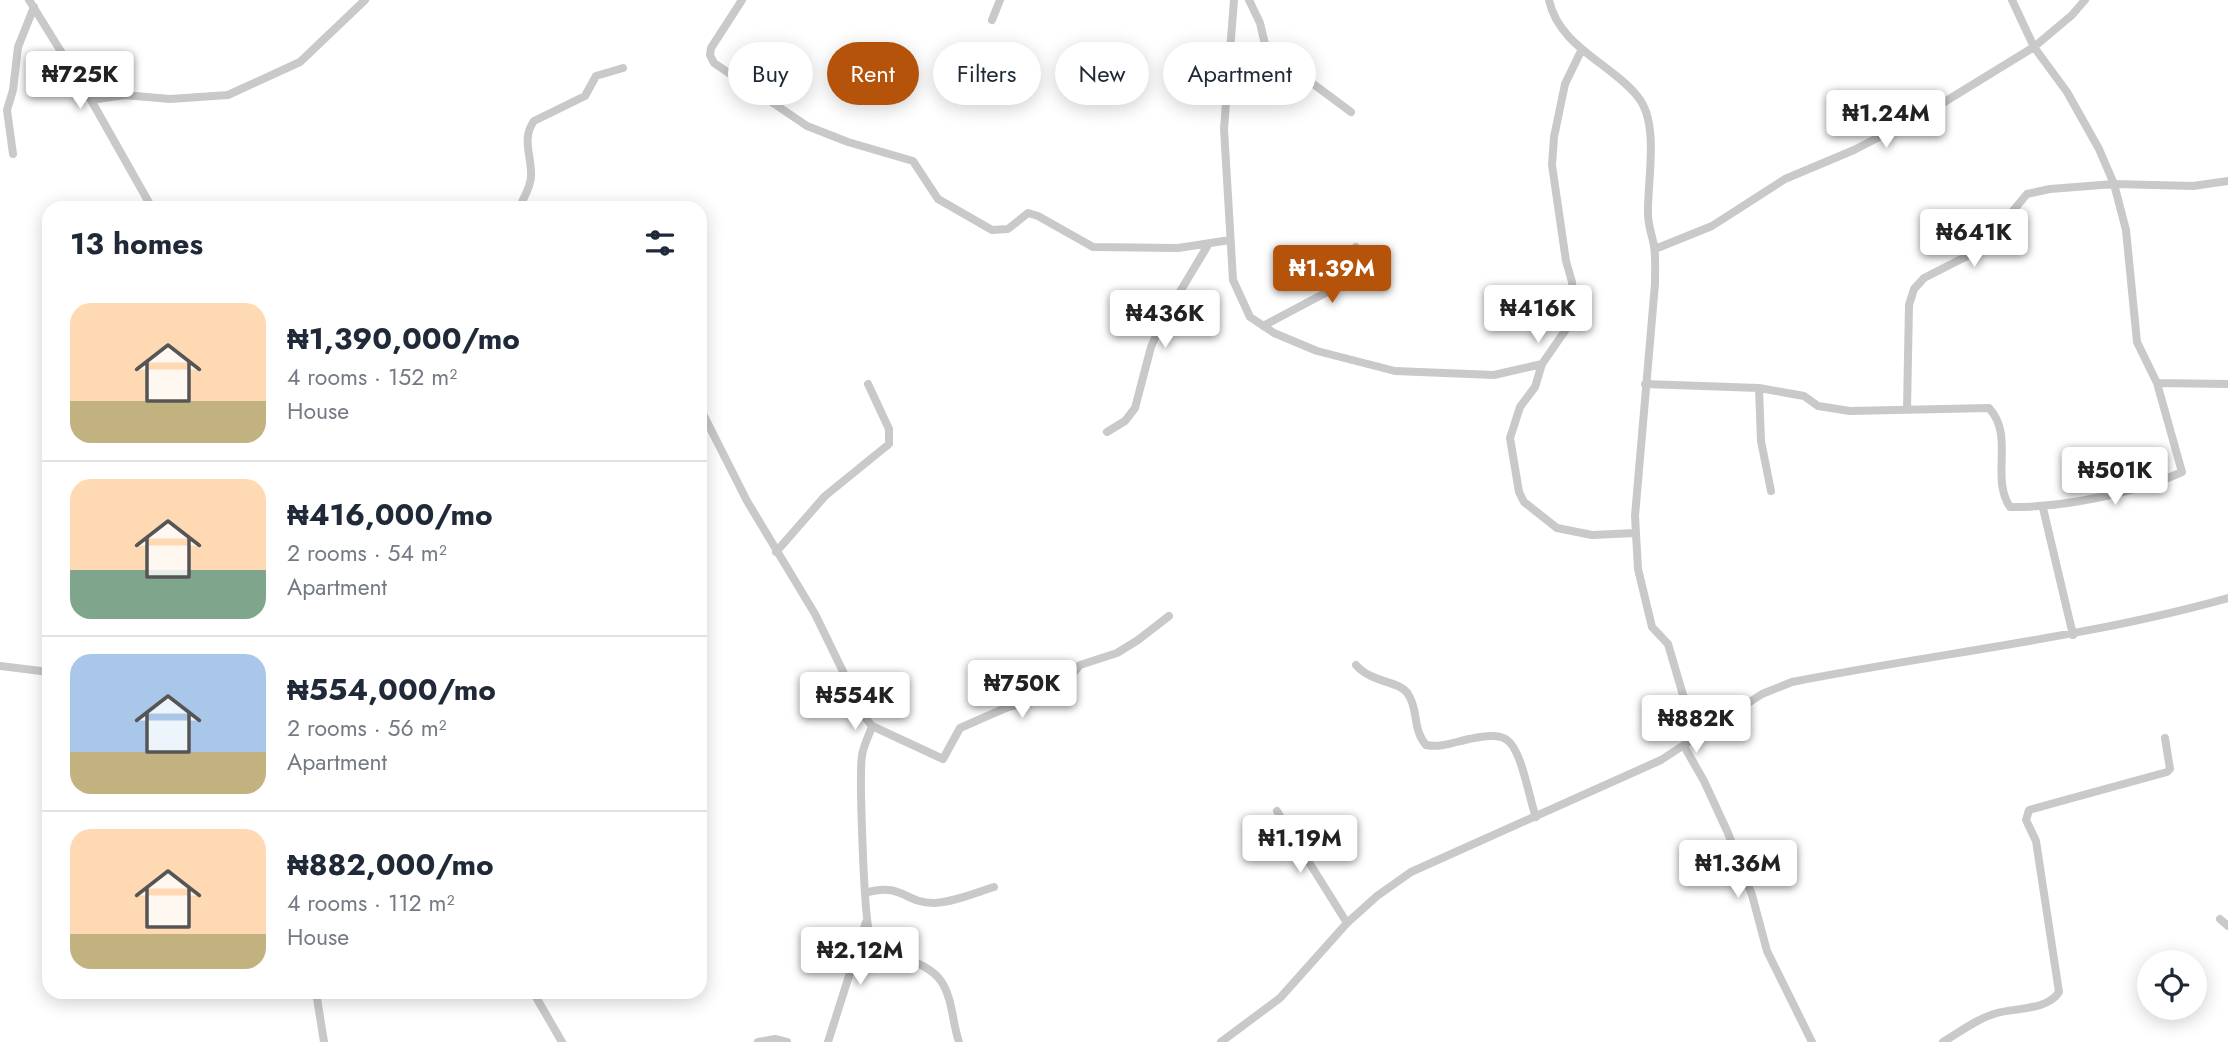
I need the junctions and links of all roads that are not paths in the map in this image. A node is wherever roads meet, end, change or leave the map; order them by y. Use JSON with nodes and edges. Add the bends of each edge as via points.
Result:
{"nodes":[{"id":1,"x":365,"y":0,"type":"edge"},
{"id":2,"x":742,"y":0,"type":"edge"},
{"id":3,"x":1000,"y":0,"type":"edge"},
{"id":4,"x":1234,"y":0,"type":"edge"},
{"id":5,"x":1248,"y":0,"type":"edge"},
{"id":6,"x":1549,"y":0,"type":"edge"},
{"id":7,"x":2012,"y":0,"type":"edge"},
{"id":8,"x":2085,"y":0,"type":"edge"},
{"id":9,"x":31,"y":4,"type":"edge"},
{"id":10,"x":992,"y":20,"type":"dead end"},
{"id":11,"x":2034,"y":47,"type":"junction"},
{"id":12,"x":1581,"y":51,"type":"junction"},
{"id":13,"x":623,"y":68,"type":"dead end"},
{"id":14,"x":91,"y":100,"type":"junction"},
{"id":15,"x":1351,"y":112,"type":"dead end"},
{"id":16,"x":13,"y":154,"type":"dead end"},
{"id":17,"x":2228,"y":181,"type":"edge"},
{"id":18,"x":2114,"y":184,"type":"junction"},
{"id":19,"x":148,"y":201,"type":"edge"},
{"id":20,"x":522,"y":201,"type":"edge"},
{"id":21,"x":1230,"y":240,"type":"junction"},
{"id":22,"x":1208,"y":245,"type":"junction"},
{"id":23,"x":1356,"y":247,"type":"dead end"},
{"id":24,"x":1655,"y":249,"type":"junction"},
{"id":25,"x":1263,"y":326,"type":"junction"},
{"id":26,"x":1542,"y":364,"type":"junction"},
{"id":27,"x":2157,"y":383,"type":"junction"},
{"id":28,"x":868,"y":384,"type":"dead end"},
{"id":29,"x":1645,"y":384,"type":"junction"},
{"id":30,"x":2228,"y":384,"type":"edge"},
{"id":31,"x":1759,"y":388,"type":"junction"},
{"id":32,"x":1908,"y":409,"type":"junction"},
{"id":33,"x":707,"y":421,"type":"edge"},
{"id":34,"x":1107,"y":432,"type":"dead end"},
{"id":35,"x":1771,"y":491,"type":"dead end"},
{"id":36,"x":2043,"y":508,"type":"junction"},
{"id":37,"x":1635,"y":533,"type":"junction"},
{"id":38,"x":776,"y":552,"type":"junction"},
{"id":39,"x":2228,"y":598,"type":"edge"},
{"id":40,"x":1170,"y":616,"type":"dead end"},
{"id":41,"x":2073,"y":635,"type":"junction"},
{"id":42,"x":1356,"y":665,"type":"dead end"},
{"id":43,"x":0,"y":666,"type":"edge"},
{"id":44,"x":42,"y":672,"type":"edge"},
{"id":45,"x":872,"y":726,"type":"junction"},
{"id":46,"x":1700,"y":736,"type":"junction"},
{"id":47,"x":2165,"y":738,"type":"dead end"},
{"id":48,"x":1684,"y":746,"type":"junction"},
{"id":49,"x":1277,"y":811,"type":"dead end"},
{"id":50,"x":1536,"y":817,"type":"junction"},
{"id":51,"x":994,"y":887,"type":"dead end"},
{"id":52,"x":865,"y":892,"type":"junction"},
{"id":53,"x":2220,"y":919,"type":"dead end"},
{"id":54,"x":866,"y":922,"type":"junction"},
{"id":55,"x":1348,"y":923,"type":"junction"},
{"id":56,"x":2228,"y":926,"type":"edge"},
{"id":57,"x":317,"y":999,"type":"edge"},
{"id":58,"x":537,"y":999,"type":"edge"},
{"id":59,"x":324,"y":1042,"type":"edge"},
{"id":60,"x":562,"y":1042,"type":"edge"},
{"id":61,"x":758,"y":1042,"type":"edge"},
{"id":62,"x":787,"y":1042,"type":"edge"},
{"id":63,"x":828,"y":1042,"type":"edge"},
{"id":64,"x":959,"y":1042,"type":"edge"},
{"id":65,"x":1222,"y":1042,"type":"edge"},
{"id":66,"x":1812,"y":1042,"type":"edge"},
{"id":67,"x":1943,"y":1042,"type":"edge"}],
"edges":[{"from":1,"to":14,"type":"street","via":[[300,62],[228,95],[170,99],[124,95]]},
{"from":2,"to":22,"type":"street","via":[[711,48],[714,63],[807,126],[913,161],[938,198],[992,229],[1009,229],[1028,214],[1093,247]]},
{"from":3,"to":10,"type":"street"},
{"from":4,"to":21,"type":"street","via":[[1224,129]]},
{"from":5,"to":15,"type":"street","via":[[1260,23],[1268,57]]},
{"from":6,"to":12,"type":"street","via":[[1552,15]]},
{"from":7,"to":11,"type":"street"},
{"from":8,"to":11,"type":"street"},
{"from":9,"to":14,"type":"street"},
{"from":9,"to":16,"type":"street","via":[[7,110]]},
{"from":11,"to":18,"type":"street","via":[[2067,92]]},
{"from":11,"to":24,"type":"street","via":[[1933,109],[1785,179],[1712,226]]},
{"from":12,"to":24,"type":"street","via":[[1644,107],[1651,152],[1648,217]]},
{"from":12,"to":26,"type":"street","via":[[1564,84],[1552,165],[1574,313]]},
{"from":13,"to":20,"type":"street","via":[[596,76],[584,96],[529,127],[531,177]]},
{"from":14,"to":19,"type":"street"},
{"from":17,"to":18,"type":"street","via":[[2193,186]]},
{"from":18,"to":27,"type":"street","via":[[2126,229],[2137,342]]},
{"from":18,"to":32,"type":"street","via":[[2027,194],[1981,249],[1924,278],[1909,304]]},
{"from":21,"to":22,"type":"street"},
{"from":21,"to":25,"type":"street","via":[[1239,296],[1250,317]]},
{"from":22,"to":34,"type":"street","via":[[1155,338],[1135,408]]},
{"from":23,"to":25,"type":"street","via":[[1343,286]]},
{"from":24,"to":29,"type":"street"},
{"from":25,"to":26,"type":"street","via":[[1317,351],[1395,371],[1494,375]]},
{"from":26,"to":37,"type":"street","via":[[1535,387],[1511,429],[1524,502],[1557,528],[1592,535]]},
{"from":27,"to":30,"type":"street"},
{"from":27,"to":36,"type":"street","via":[[2182,472],[2161,482]]},
{"from":28,"to":38,"type":"street","via":[[889,429],[889,444],[825,496]]},
{"from":29,"to":31,"type":"street"},
{"from":29,"to":37,"type":"street"},
{"from":31,"to":32,"type":"street","via":[[1804,396],[1831,409]]},
{"from":31,"to":35,"type":"street","via":[[1761,441]]},
{"from":32,"to":36,"type":"street","via":[[1989,408],[2002,432],[2007,503],[2010,507]]},
{"from":33,"to":38,"type":"street"},
{"from":36,"to":41,"type":"street"},
{"from":37,"to":46,"type":"street","via":[[1652,627],[1668,644]]},
{"from":38,"to":45,"type":"street","via":[[815,614],[857,707]]},
{"from":39,"to":41,"type":"street"},
{"from":40,"to":45,"type":"street","via":[[1116,653],[1080,665],[1063,687],[1042,700],[1009,707],[960,727],[943,759]]},
{"from":41,"to":46,"type":"street","via":[[1792,682],[1762,694]]},
{"from":42,"to":50,"type":"street","via":[[1372,678],[1406,690],[1416,730],[1426,745],[1483,737],[1510,741]]},
{"from":43,"to":44,"type":"street"},
{"from":45,"to":52,"type":"street","via":[[862,757]]},
{"from":46,"to":48,"type":"street"},
{"from":47,"to":67,"type":"street","via":[[2167,772],[2029,810],[2026,820],[2036,841],[2059,992],[2044,1004],[1994,1014]]},
{"from":48,"to":50,"type":"street"},
{"from":48,"to":66,"type":"street","via":[[1728,833],[1767,951]]},
{"from":49,"to":55,"type":"street"},
{"from":50,"to":55,"type":"street","via":[[1411,872],[1377,895]]},
{"from":51,"to":52,"type":"street","via":[[933,903],[892,888]]},
{"from":52,"to":54,"type":"street"},
{"from":53,"to":56,"type":"street"},
{"from":54,"to":63,"type":"street"},
{"from":54,"to":64,"type":"street","via":[[870,933],[889,950],[940,980]]},
{"from":55,"to":65,"type":"street","via":[[1280,998]]},
{"from":57,"to":59,"type":"street"},
{"from":58,"to":60,"type":"street"},
{"from":61,"to":62,"type":"street"}]}
